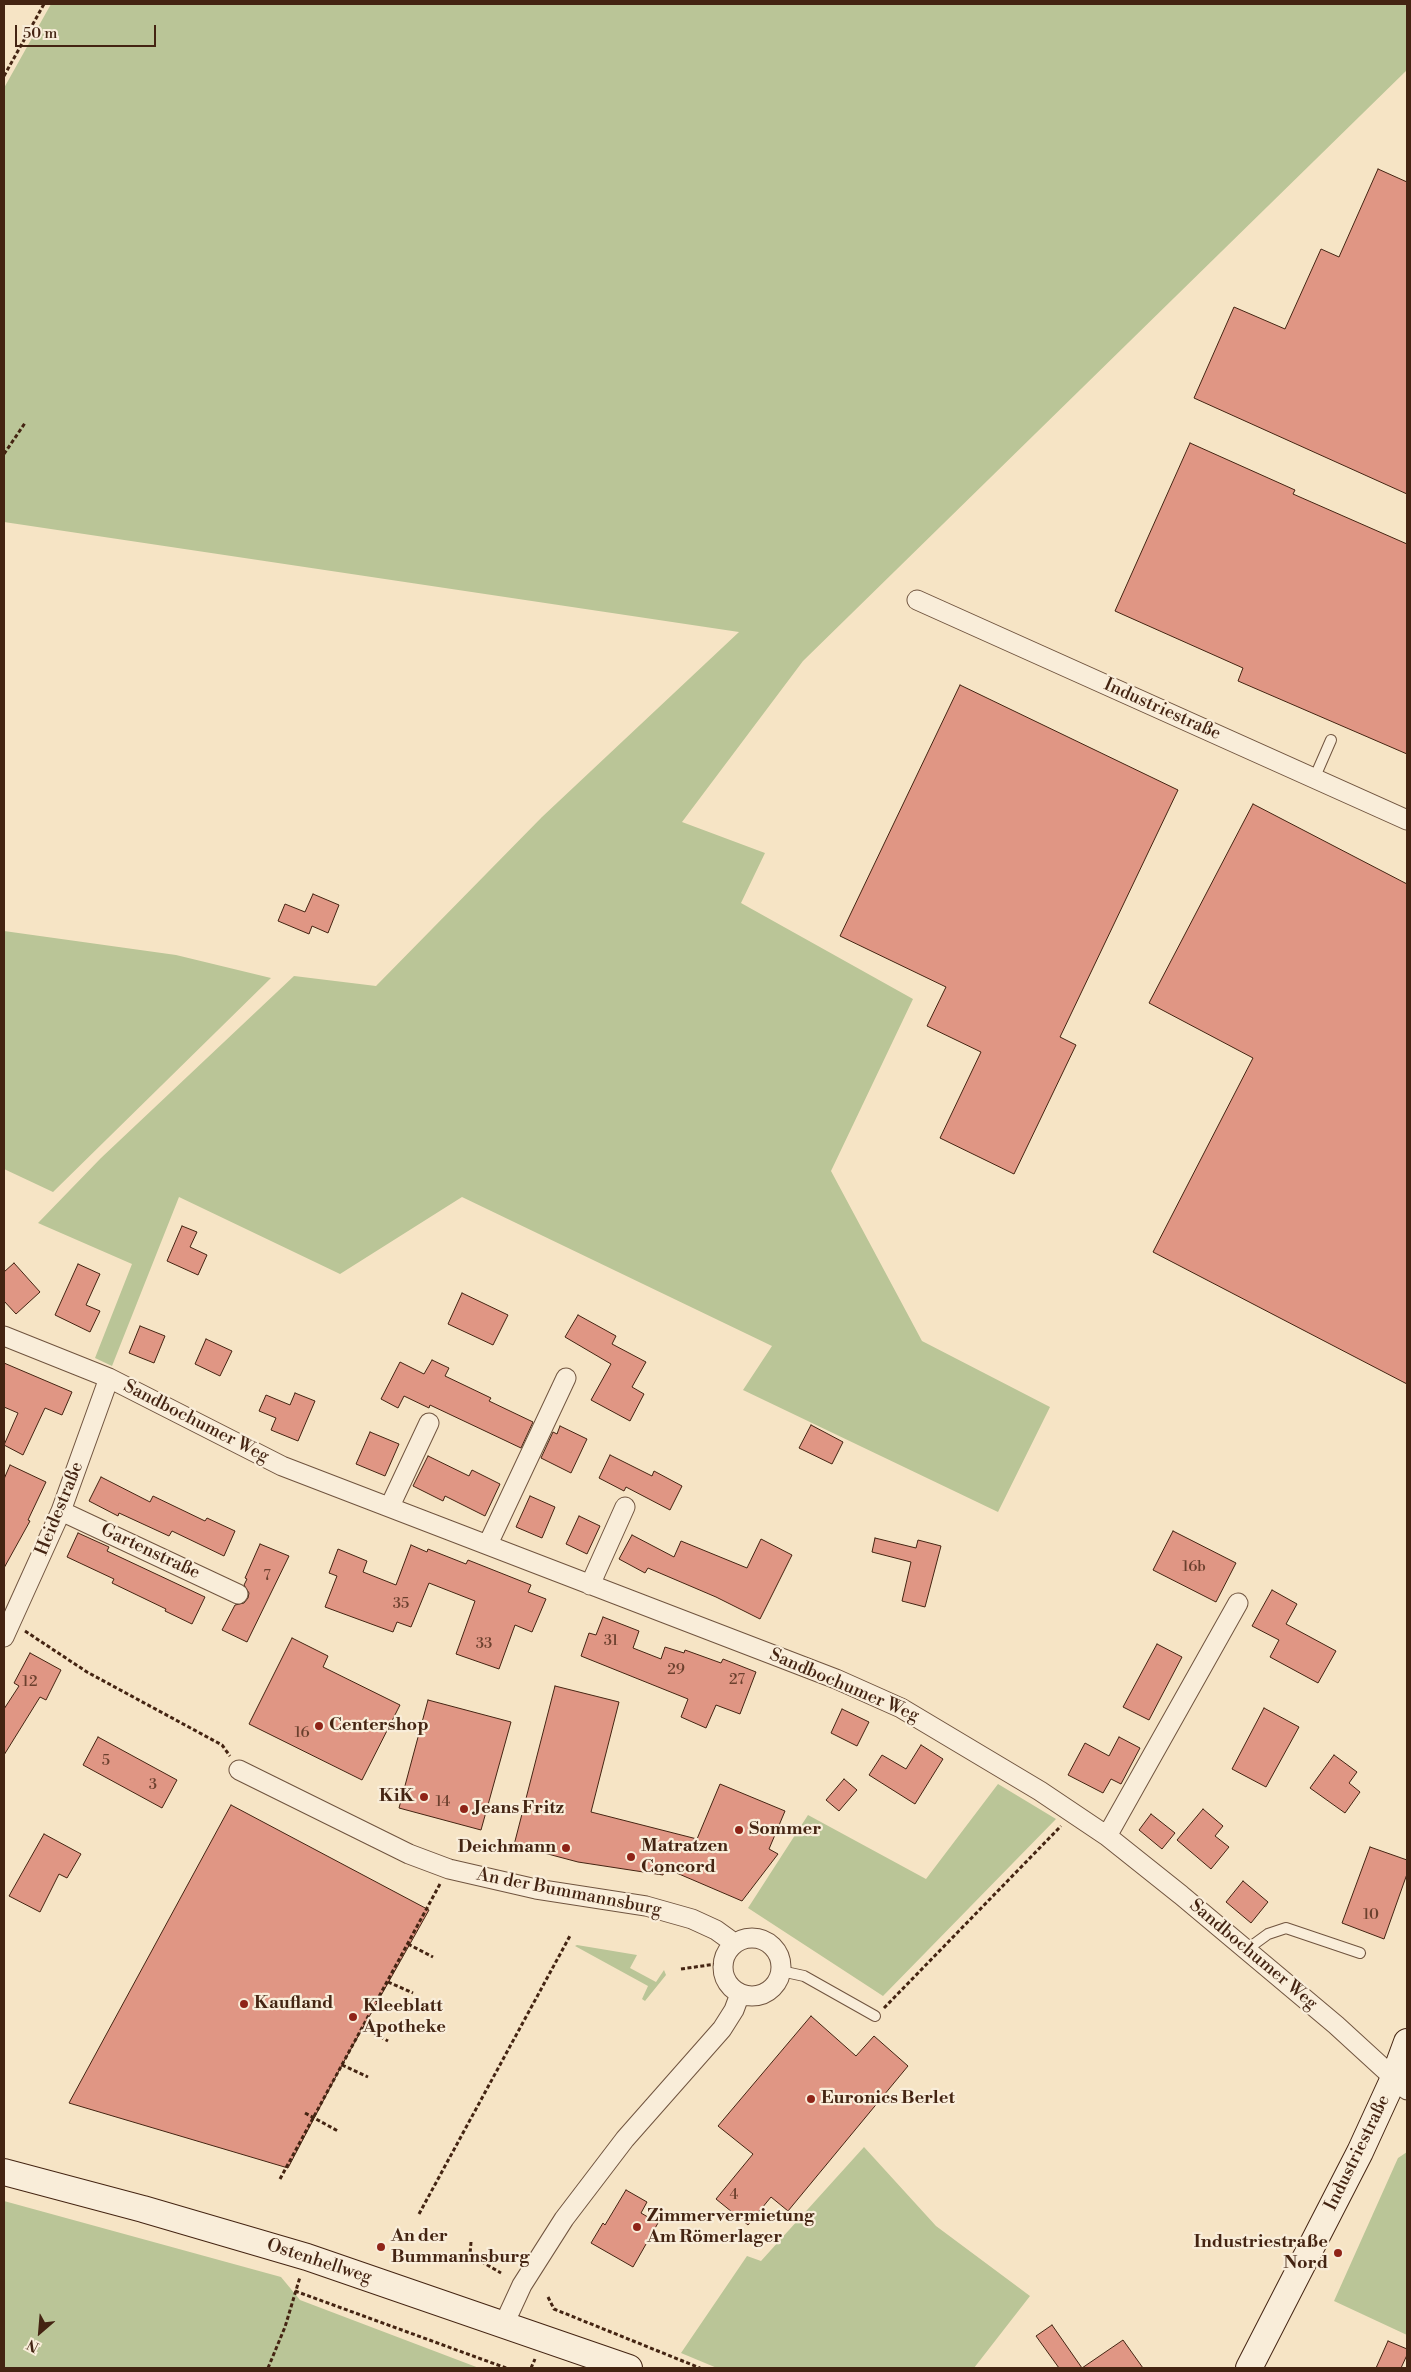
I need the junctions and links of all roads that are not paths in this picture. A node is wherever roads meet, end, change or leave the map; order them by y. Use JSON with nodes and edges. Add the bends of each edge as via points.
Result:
{"nodes":[{"id":1,"x":917,"y":600,"type":"dead end"},
{"id":2,"x":1331,"y":740,"type":"dead end"},
{"id":3,"x":1314,"y":778,"type":"junction"},
{"id":4,"x":1407,"y":820,"type":"edge"},
{"id":5,"x":4,"y":1336,"type":"edge"},
{"id":6,"x":109,"y":1378,"type":"junction"},
{"id":7,"x":566,"y":1378,"type":"dead end"},
{"id":8,"x":429,"y":1423,"type":"dead end"},
{"id":9,"x":390,"y":1506,"type":"junction"},
{"id":10,"x":625,"y":1507,"type":"dead end"},
{"id":11,"x":61,"y":1511,"type":"junction"},
{"id":12,"x":488,"y":1544,"type":"junction"},
{"id":13,"x":590,"y":1585,"type":"junction"},
{"id":14,"x":238,"y":1594,"type":"dead end"},
{"id":15,"x":1238,"y":1603,"type":"dead end"},
{"id":16,"x":8,"y":1630,"type":"edge"},
{"id":17,"x":239,"y":1770,"type":"road end"},
{"id":18,"x":1107,"y":1836,"type":"junction"},
{"id":19,"x":734,"y":1943,"type":"junction"},
{"id":20,"x":1246,"y":1950,"type":"junction"},
{"id":21,"x":1360,"y":1953,"type":"dead end"},
{"id":22,"x":780,"y":1971,"type":"junction"},
{"id":23,"x":740,"y":1994,"type":"junction"},
{"id":24,"x":875,"y":2016,"type":"road end"},
{"id":25,"x":1407,"y":2042,"type":"edge"},
{"id":26,"x":1400,"y":2085,"type":"edge"},
{"id":27,"x":4,"y":2172,"type":"edge"},
{"id":28,"x":504,"y":2324,"type":"junction"},
{"id":29,"x":629,"y":2368,"type":"edge"},
{"id":30,"x":1249,"y":2368,"type":"edge"}],
"edges":[{"from":1,"to":3,"type":"street","name":"Industriestraße"},
{"from":2,"to":3,"type":"lane"},
{"from":3,"to":4,"type":"street","name":"Industriestraße"},
{"from":5,"to":6,"type":"street","name":"Sandbochumer Weg"},
{"from":6,"to":9,"type":"street","name":"Sandbochumer Weg","via":[[282,1466]]},
{"from":6,"to":11,"type":"street","name":"Heidestraße"},
{"from":7,"to":12,"type":"street"},
{"from":8,"to":9,"type":"street"},
{"from":9,"to":12,"type":"street","name":"Sandbochumer Weg"},
{"from":10,"to":13,"type":"street"},
{"from":11,"to":14,"type":"street","name":"Gartenstraße"},
{"from":11,"to":16,"type":"street","name":"Heidestraße"},
{"from":12,"to":13,"type":"street","name":"Sandbochumer Weg"},
{"from":13,"to":18,"type":"street","name":"Sandbochumer Weg","via":[[836,1679],[901,1708]]},
{"from":15,"to":18,"type":"street"},
{"from":17,"to":19,"type":"street","name":"An der Bummannsburg","via":[[409,1854],[449,1868],[536,1889],[646,1906],[692,1919]]},
{"from":18,"to":20,"type":"street","name":"Sandbochumer Weg"},
{"from":19,"to":22,"type":"street","via":[[746,1938],[767,1942],[780,1960]]},
{"from":19,"to":23,"type":"street","via":[[723,1963],[724,1976]]},
{"from":20,"to":21,"type":"lane","via":[[1268,1934],[1286,1928]]},
{"from":20,"to":26,"type":"street","name":"Sandbochumer Weg","via":[[1336,2025]]},
{"from":22,"to":23,"type":"street","via":[[774,1985],[761,1994]]},
{"from":22,"to":24,"type":"lane","via":[[804,1976]]},
{"from":23,"to":28,"type":"street","via":[[722,2029],[625,2139],[564,2219],[522,2285]]},
{"from":25,"to":26,"type":"main road","name":"Industriestraße"},
{"from":26,"to":30,"type":"main road","name":"Industriestraße","via":[[1360,2152]]},
{"from":27,"to":28,"type":"main road","name":"Ostenhellweg","via":[[307,2257]]},
{"from":28,"to":29,"type":"main road","name":"Ostenhellweg"}]}
